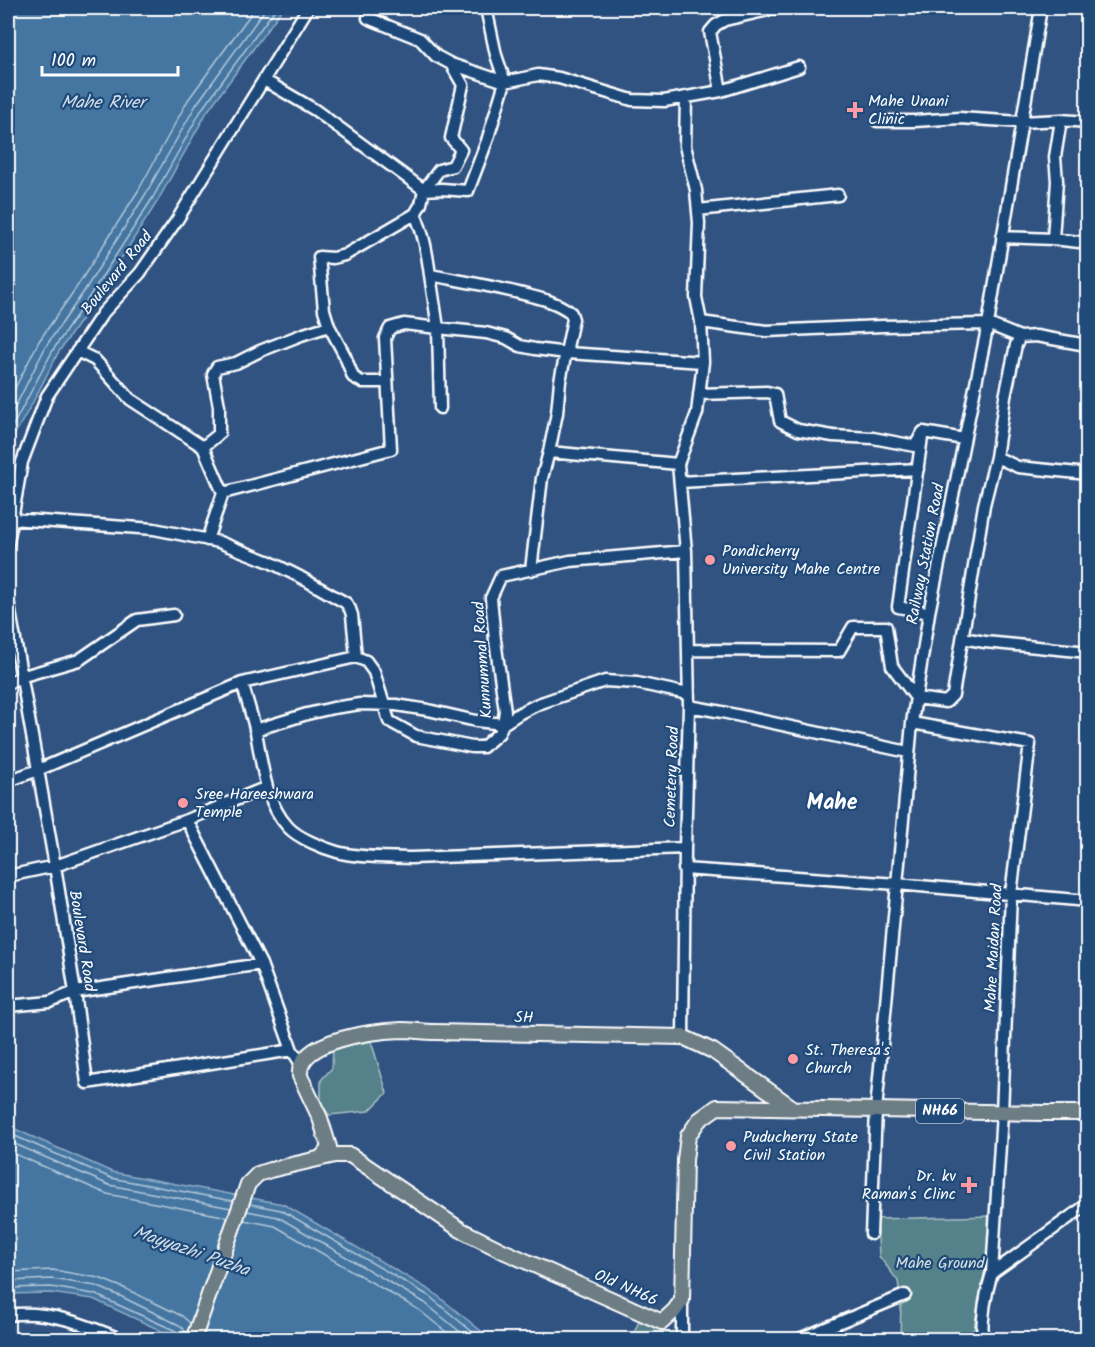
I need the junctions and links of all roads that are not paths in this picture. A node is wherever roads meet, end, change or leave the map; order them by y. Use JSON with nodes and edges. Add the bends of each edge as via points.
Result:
{"nodes":[{"id":1,"x":308,"y":8,"type":"edge"},
{"id":2,"x":488,"y":8,"type":"edge"},
{"id":3,"x":777,"y":8,"type":"edge"},
{"id":4,"x":1041,"y":8,"type":"edge"},
{"id":5,"x":368,"y":18,"type":"dead end"},
{"id":6,"x":451,"y":64,"type":"junction"},
{"id":7,"x":800,"y":67,"type":"dead end"},
{"id":8,"x":264,"y":80,"type":"junction"},
{"id":9,"x":505,"y":82,"type":"junction"},
{"id":10,"x":721,"y":91,"type":"junction"},
{"id":11,"x":686,"y":98,"type":"junction"},
{"id":12,"x":1061,"y":120,"type":"junction"},
{"id":13,"x":877,"y":121,"type":"dead end"},
{"id":14,"x":1021,"y":122,"type":"junction"},
{"id":15,"x":1088,"y":122,"type":"edge"},
{"id":16,"x":424,"y":190,"type":"junction"},
{"id":17,"x":837,"y":195,"type":"dead end"},
{"id":18,"x":698,"y":210,"type":"junction"},
{"id":19,"x":415,"y":214,"type":"junction"},
{"id":20,"x":1002,"y":237,"type":"junction"},
{"id":21,"x":1053,"y":239,"type":"junction"},
{"id":22,"x":1088,"y":243,"type":"edge"},
{"id":23,"x":430,"y":275,"type":"junction"},
{"id":24,"x":701,"y":322,"type":"junction"},
{"id":25,"x":988,"y":324,"type":"junction"},
{"id":26,"x":329,"y":326,"type":"junction"},
{"id":27,"x":438,"y":328,"type":"junction"},
{"id":28,"x":1020,"y":337,"type":"junction"},
{"id":29,"x":1088,"y":349,"type":"edge"},
{"id":30,"x":77,"y":351,"type":"junction"},
{"id":31,"x":567,"y":353,"type":"junction"},
{"id":32,"x":703,"y":362,"type":"junction"},
{"id":33,"x":386,"y":382,"type":"junction"},
{"id":34,"x":699,"y":394,"type":"junction"},
{"id":35,"x":440,"y":408,"type":"dead end"},
{"id":36,"x":923,"y":432,"type":"junction"},
{"id":37,"x":964,"y":439,"type":"junction"},
{"id":38,"x":203,"y":447,"type":"junction"},
{"id":39,"x":549,"y":452,"type":"junction"},
{"id":40,"x":996,"y":457,"type":"junction"},
{"id":41,"x":678,"y":464,"type":"junction"},
{"id":42,"x":918,"y":469,"type":"junction"},
{"id":43,"x":1088,"y":474,"type":"edge"},
{"id":44,"x":680,"y":482,"type":"junction"},
{"id":45,"x":223,"y":493,"type":"junction"},
{"id":46,"x":11,"y":519,"type":"junction"},
{"id":47,"x":207,"y":540,"type":"junction"},
{"id":48,"x":8,"y":543,"type":"edge"},
{"id":49,"x":686,"y":551,"type":"junction"},
{"id":50,"x":531,"y":570,"type":"junction"},
{"id":51,"x":8,"y":600,"type":"edge"},
{"id":52,"x":929,"y":613,"type":"junction"},
{"id":53,"x":174,"y":615,"type":"dead end"},
{"id":54,"x":963,"y":638,"type":"junction"},
{"id":55,"x":688,"y":650,"type":"junction"},
{"id":56,"x":1088,"y":652,"type":"edge"},
{"id":57,"x":356,"y":657,"type":"junction"},
{"id":58,"x":20,"y":676,"type":"junction"},
{"id":59,"x":8,"y":683,"type":"edge"},
{"id":60,"x":242,"y":683,"type":"junction"},
{"id":61,"x":688,"y":694,"type":"junction"},
{"id":62,"x":916,"y":698,"type":"junction"},
{"id":63,"x":384,"y":705,"type":"junction"},
{"id":64,"x":688,"y":706,"type":"junction"},
{"id":65,"x":912,"y":723,"type":"junction"},
{"id":66,"x":503,"y":724,"type":"junction"},
{"id":67,"x":255,"y":730,"type":"junction"},
{"id":68,"x":908,"y":752,"type":"junction"},
{"id":69,"x":38,"y":770,"type":"junction"},
{"id":70,"x":8,"y":781,"type":"edge"},
{"id":71,"x":267,"y":787,"type":"junction"},
{"id":72,"x":187,"y":820,"type":"junction"},
{"id":73,"x":685,"y":848,"type":"junction"},
{"id":74,"x":55,"y":866,"type":"junction"},
{"id":75,"x":684,"y":869,"type":"junction"},
{"id":76,"x":8,"y":876,"type":"edge"},
{"id":77,"x":897,"y":884,"type":"junction"},
{"id":78,"x":1011,"y":894,"type":"junction"},
{"id":79,"x":1088,"y":901,"type":"edge"},
{"id":80,"x":261,"y":964,"type":"junction"},
{"id":81,"x":75,"y":992,"type":"junction"},
{"id":82,"x":8,"y":1006,"type":"edge"},
{"id":83,"x":683,"y":1037,"type":"junction"},
{"id":84,"x":292,"y":1050,"type":"junction"},
{"id":85,"x":301,"y":1064,"type":"junction"},
{"id":86,"x":793,"y":1108,"type":"junction"},
{"id":87,"x":876,"y":1110,"type":"junction"},
{"id":88,"x":1002,"y":1113,"type":"junction"},
{"id":89,"x":1088,"y":1113,"type":"edge"},
{"id":90,"x":320,"y":1118,"type":"junction"},
{"id":91,"x":350,"y":1155,"type":"junction"},
{"id":92,"x":321,"y":1158,"type":"junction"},
{"id":93,"x":1088,"y":1204,"type":"edge"},
{"id":94,"x":871,"y":1234,"type":"dead end"},
{"id":95,"x":992,"y":1274,"type":"junction"},
{"id":96,"x":905,"y":1295,"type":"dead end"},
{"id":97,"x":682,"y":1300,"type":"junction"},
{"id":98,"x":8,"y":1315,"type":"edge"},
{"id":99,"x":662,"y":1322,"type":"junction"},
{"id":100,"x":682,"y":1328,"type":"junction"},
{"id":101,"x":123,"y":1340,"type":"edge"},
{"id":102,"x":193,"y":1340,"type":"edge"},
{"id":103,"x":682,"y":1340,"type":"edge"},
{"id":104,"x":797,"y":1340,"type":"edge"},
{"id":105,"x":982,"y":1340,"type":"edge"}],
"edges":[{"from":1,"to":8,"type":"street","name":"Boulevard Road"},
{"from":2,"to":9,"type":"street"},
{"from":3,"to":10,"type":"street","via":[[725,20],[710,32]]},
{"from":4,"to":14,"type":"street","name":"Railway Station Road"},
{"from":5,"to":6,"type":"street","via":[[420,39],[436,56]]},
{"from":6,"to":9,"type":"street"},
{"from":6,"to":16,"type":"street","via":[[463,85],[451,138],[461,150],[453,166],[439,170]]},
{"from":7,"to":10,"type":"street"},
{"from":8,"to":16,"type":"street","via":[[315,110]]},
{"from":8,"to":30,"type":"street","name":"Boulevard Road","via":[[177,220]]},
{"from":9,"to":11,"type":"street","via":[[538,75],[632,100]]},
{"from":9,"to":16,"type":"street","via":[[468,190]]},
{"from":10,"to":11,"type":"street"},
{"from":11,"to":18,"type":"street","via":[[685,147]]},
{"from":12,"to":14,"type":"street"},
{"from":12,"to":15,"type":"street"},
{"from":12,"to":21,"type":"street","via":[[1055,157]]},
{"from":13,"to":14,"type":"street","via":[[959,118]]},
{"from":14,"to":20,"type":"street","name":"Railway Station Road"},
{"from":16,"to":19,"type":"street"},
{"from":17,"to":18,"type":"street"},
{"from":18,"to":24,"type":"street","via":[[696,297]]},
{"from":19,"to":23,"type":"street","via":[[427,246]]},
{"from":19,"to":26,"type":"street","via":[[345,255],[319,257]]},
{"from":20,"to":21,"type":"street"},
{"from":20,"to":25,"type":"street","name":"Railway Station Road"},
{"from":21,"to":22,"type":"street"},
{"from":23,"to":27,"type":"street"},
{"from":23,"to":31,"type":"street","via":[[492,286],[567,309],[573,319]]},
{"from":24,"to":25,"type":"street","via":[[766,331]]},
{"from":24,"to":32,"type":"street"},
{"from":25,"to":28,"type":"street"},
{"from":25,"to":37,"type":"street","name":"Railway Station Road"},
{"from":26,"to":33,"type":"street","via":[[353,377],[362,382]]},
{"from":26,"to":38,"type":"street","via":[[217,367],[213,374],[219,434]]},
{"from":27,"to":31,"type":"street","via":[[486,333],[535,350]]},
{"from":27,"to":33,"type":"street","via":[[404,324],[390,328],[385,338]]},
{"from":27,"to":35,"type":"street"},
{"from":28,"to":29,"type":"street","via":[[1036,336],[1081,344]]},
{"from":28,"to":40,"type":"street"},
{"from":30,"to":38,"type":"street","via":[[95,360],[130,399]]},
{"from":30,"to":46,"type":"street","name":"Boulevard Road","via":[[47,396],[22,462]]},
{"from":31,"to":32,"type":"street"},
{"from":31,"to":39,"type":"street"},
{"from":32,"to":34,"type":"street"},
{"from":33,"to":45,"type":"street","via":[[391,449]]},
{"from":34,"to":36,"type":"street","via":[[775,394],[780,421],[798,430],[833,436],[915,446]]},
{"from":34,"to":41,"type":"street"},
{"from":36,"to":37,"type":"street"},
{"from":36,"to":42,"type":"street"},
{"from":37,"to":52,"type":"street","name":"Railway Station Road"},
{"from":38,"to":45,"type":"street"},
{"from":39,"to":41,"type":"street"},
{"from":39,"to":50,"type":"street"},
{"from":40,"to":43,"type":"street","via":[[1018,467]]},
{"from":40,"to":54,"type":"street","via":[[984,505]]},
{"from":41,"to":44,"type":"street"},
{"from":42,"to":44,"type":"street"},
{"from":42,"to":52,"type":"street","via":[[898,608]]},
{"from":44,"to":49,"type":"street"},
{"from":45,"to":47,"type":"street"},
{"from":46,"to":47,"type":"street","via":[[154,529]]},
{"from":46,"to":48,"type":"street","name":"Boulevard Road"},
{"from":47,"to":57,"type":"street","via":[[270,562],[346,603],[352,615]]},
{"from":49,"to":50,"type":"street","name":"Kunnummal Road","via":[[570,561]]},
{"from":49,"to":55,"type":"street"},
{"from":50,"to":66,"type":"street","name":"Kunnummal Road","via":[[501,576],[491,598],[505,711]]},
{"from":51,"to":58,"type":"street","name":"Boulevard Road"},
{"from":52,"to":62,"type":"street","name":"Railway Station Road"},
{"from":53,"to":58,"type":"street","via":[[138,620],[79,660]]},
{"from":54,"to":56,"type":"street"},
{"from":54,"to":62,"type":"street","via":[[953,695],[946,702]]},
{"from":55,"to":61,"type":"street"},
{"from":55,"to":62,"type":"street","via":[[838,651],[853,627],[886,627],[892,666]]},
{"from":57,"to":60,"type":"street"},
{"from":57,"to":63,"type":"street","name":"Kunnummal Road","via":[[366,661],[374,672]]},
{"from":58,"to":59,"type":"street"},
{"from":58,"to":69,"type":"street","name":"Boulevard Road"},
{"from":60,"to":67,"type":"street"},
{"from":60,"to":69,"type":"street"},
{"from":61,"to":64,"type":"street"},
{"from":61,"to":66,"type":"street","via":[[605,681],[538,704]]},
{"from":62,"to":65,"type":"street","name":"Railway Station Road"},
{"from":63,"to":66,"type":"street"},
{"from":63,"to":66,"type":"street","name":"Kunnummal Road","via":[[389,721],[416,736],[472,747],[489,743]]},
{"from":63,"to":67,"type":"street","via":[[333,708]]},
{"from":64,"to":68,"type":"street","name":"Cemetery Road"},
{"from":64,"to":73,"type":"street","name":"Cemetery Road"},
{"from":65,"to":68,"type":"street","name":"Railway Station Road"},
{"from":65,"to":78,"type":"street","name":"Mahe Maidan Road","via":[[1030,744]]},
{"from":67,"to":71,"type":"street"},
{"from":68,"to":77,"type":"street","name":"Railway Station Road"},
{"from":69,"to":70,"type":"street"},
{"from":69,"to":74,"type":"street","name":"Boulevard Road"},
{"from":71,"to":72,"type":"street"},
{"from":71,"to":73,"type":"street","via":[[289,828],[338,853],[411,858]]},
{"from":72,"to":74,"type":"street"},
{"from":72,"to":80,"type":"street"},
{"from":73,"to":75,"type":"street","name":"Cemetery Road"},
{"from":74,"to":76,"type":"street"},
{"from":74,"to":81,"type":"street","name":"Boulevard Road"},
{"from":75,"to":77,"type":"street"},
{"from":75,"to":83,"type":"street","name":"Cemetery Road"},
{"from":77,"to":78,"type":"street"},
{"from":77,"to":87,"type":"street","name":"Railway Station Road"},
{"from":78,"to":79,"type":"street"},
{"from":78,"to":88,"type":"street","name":"Mahe Maidan Road"},
{"from":80,"to":81,"type":"street"},
{"from":80,"to":84,"type":"street"},
{"from":81,"to":82,"type":"street","via":[[50,1002]]},
{"from":81,"to":84,"type":"street","name":"Boulevard Road","via":[[87,1083]]},
{"from":83,"to":85,"type":"main road","name":"SH","via":[[401,1030],[346,1037],[318,1048]]},
{"from":83,"to":86,"type":"main road","name":"SH","via":[[712,1051]]},
{"from":84,"to":85,"type":"street"},
{"from":85,"to":90,"type":"main road","via":[[300,1076]]},
{"from":86,"to":87,"type":"main road","name":"Old NH66","number":"NH66"},
{"from":86,"to":97,"type":"main road","name":"Old NH66","via":[[717,1107],[699,1119],[688,1136],[684,1160]]},
{"from":87,"to":88,"type":"main road","name":"Old NH66","number":"NH66"},
{"from":87,"to":94,"type":"street","name":"Railway Station Road"},
{"from":88,"to":89,"type":"main road","name":"Old NH66","number":"NH66"},
{"from":88,"to":95,"type":"street","name":"Mahe Maidan Road"},
{"from":90,"to":91,"type":"main road"},
{"from":90,"to":92,"type":"main road","via":[[329,1147]]},
{"from":91,"to":92,"type":"main road"},
{"from":91,"to":99,"type":"main road","name":"Old NH66","via":[[461,1230]]},
{"from":92,"to":102,"type":"main road","via":[[258,1174],[248,1184]]},
{"from":93,"to":95,"type":"street"},
{"from":95,"to":105,"type":"street","name":"Mahe Maidan Road","via":[[984,1303]]},
{"from":96,"to":104,"type":"street"},
{"from":97,"to":99,"type":"main road","name":"Old NH66"},
{"from":97,"to":100,"type":"street"},
{"from":98,"to":101,"type":"street","via":[[48,1314]]},
{"from":99,"to":100,"type":"street"},
{"from":100,"to":103,"type":"street"}]}
